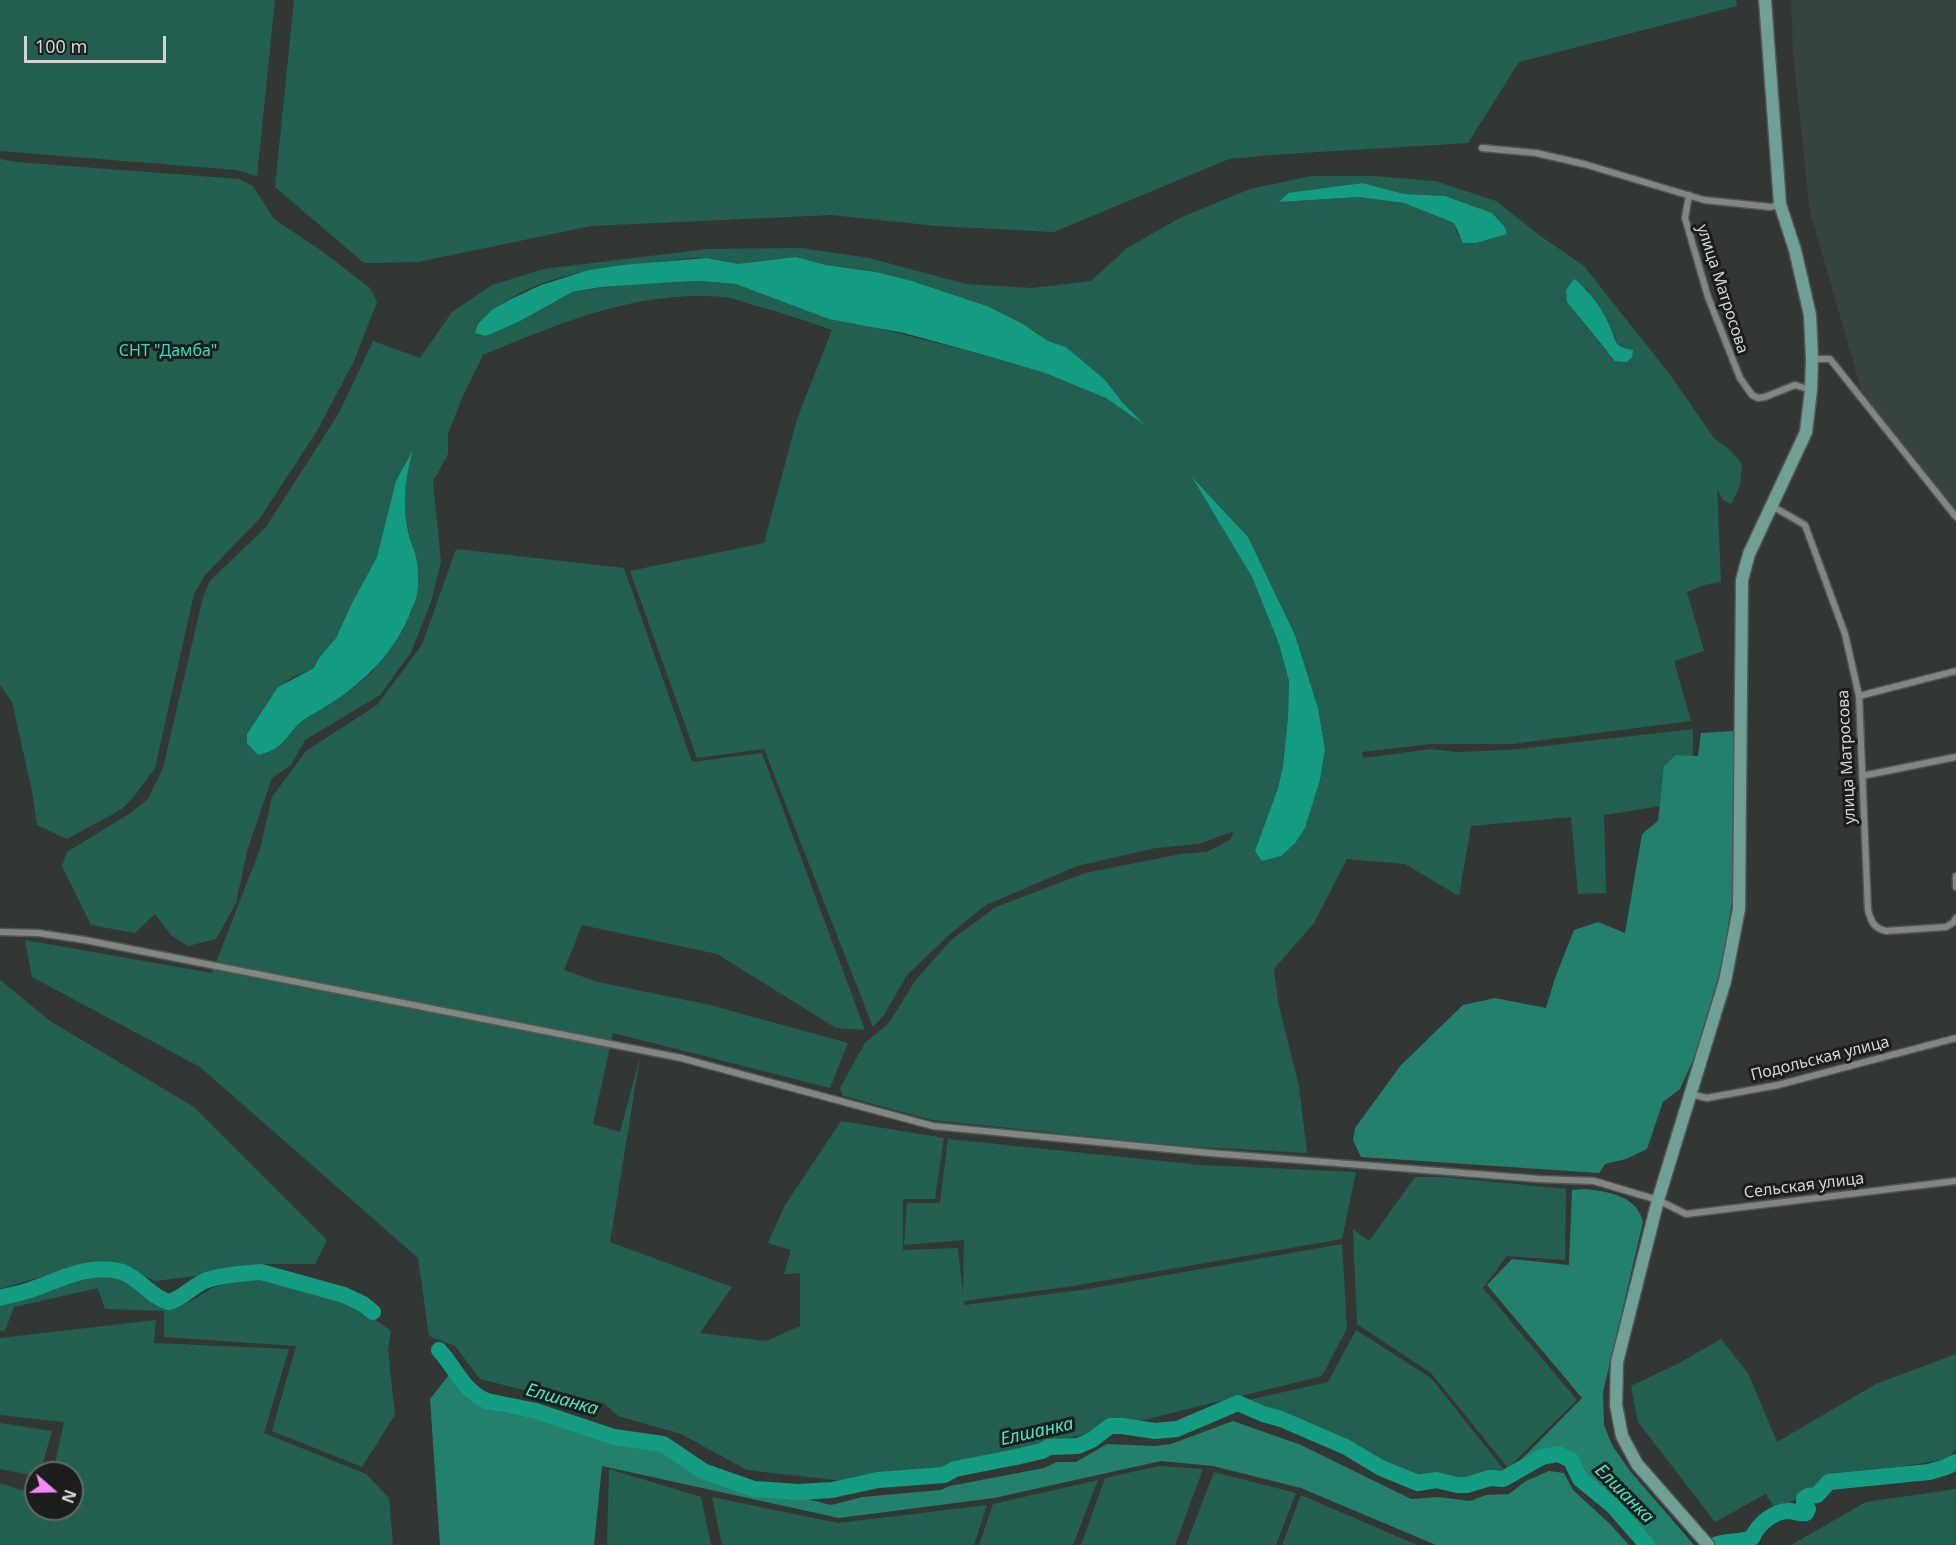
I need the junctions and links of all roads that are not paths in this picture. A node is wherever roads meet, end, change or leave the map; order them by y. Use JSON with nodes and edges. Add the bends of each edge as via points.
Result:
{"nodes":[{"id":1,"x":1765,"y":0,"type":"edge"},
{"id":2,"x":1482,"y":148,"type":"dead end"},
{"id":3,"x":1689,"y":195,"type":"junction"},
{"id":4,"x":1780,"y":204,"type":"junction"},
{"id":5,"x":1812,"y":359,"type":"junction"},
{"id":6,"x":1812,"y":390,"type":"junction"},
{"id":7,"x":1772,"y":506,"type":"junction"},
{"id":8,"x":1956,"y":518,"type":"edge"},
{"id":9,"x":1956,"y":671,"type":"edge"},
{"id":10,"x":1859,"y":696,"type":"junction"},
{"id":11,"x":1956,"y":757,"type":"edge"},
{"id":12,"x":1863,"y":776,"type":"junction"},
{"id":13,"x":1956,"y":876,"type":"edge"},
{"id":14,"x":1956,"y":886,"type":"edge"},
{"id":15,"x":1956,"y":918,"type":"edge"},
{"id":16,"x":0,"y":932,"type":"edge"},
{"id":17,"x":1956,"y":1038,"type":"edge"},
{"id":18,"x":1690,"y":1094,"type":"junction"},
{"id":19,"x":1956,"y":1181,"type":"edge"},
{"id":20,"x":1658,"y":1200,"type":"junction"},
{"id":21,"x":1708,"y":1545,"type":"edge"}],
"edges":[{"from":1,"to":4,"type":"main road"},
{"from":2,"to":3,"type":"street","name":"улица Матросова","via":[[1536,153]]},
{"from":3,"to":4,"type":"street","name":"улица Матросова","via":[[1771,207]]},
{"from":3,"to":6,"type":"street","name":"улица Матросова","via":[[1685,218],[1707,297],[1740,378],[1758,398],[1795,385]]},
{"from":4,"to":5,"type":"main road","via":[[1810,315]]},
{"from":5,"to":6,"type":"main road"},
{"from":5,"to":8,"type":"street","via":[[1830,359]]},
{"from":6,"to":7,"type":"main road","via":[[1806,432]]},
{"from":7,"to":10,"type":"street","name":"улица Матросова","via":[[1805,525],[1845,634]]},
{"from":7,"to":18,"type":"main road","via":[[1749,554],[1742,580],[1738,909],[1725,981]]},
{"from":9,"to":10,"type":"street"},
{"from":10,"to":12,"type":"street","name":"улица Матросова"},
{"from":11,"to":12,"type":"street"},
{"from":12,"to":15,"type":"street","name":"улица Матросова","via":[[1868,910],[1874,925],[1886,932],[1946,927]]},
{"from":13,"to":14,"type":"street"},
{"from":16,"to":20,"type":"street","name":"Сельская улица","via":[[85,940],[669,1056],[933,1126],[1210,1153],[1594,1181]]},
{"from":17,"to":18,"type":"street","name":"Подольская улица","via":[[1778,1085],[1707,1098]]},
{"from":18,"to":20,"type":"main road"},
{"from":19,"to":20,"type":"street","name":"Сельская улица","via":[[1686,1214]]},
{"from":20,"to":21,"type":"main road","via":[[1617,1362],[1616,1405],[1622,1436],[1637,1464]]}]}
